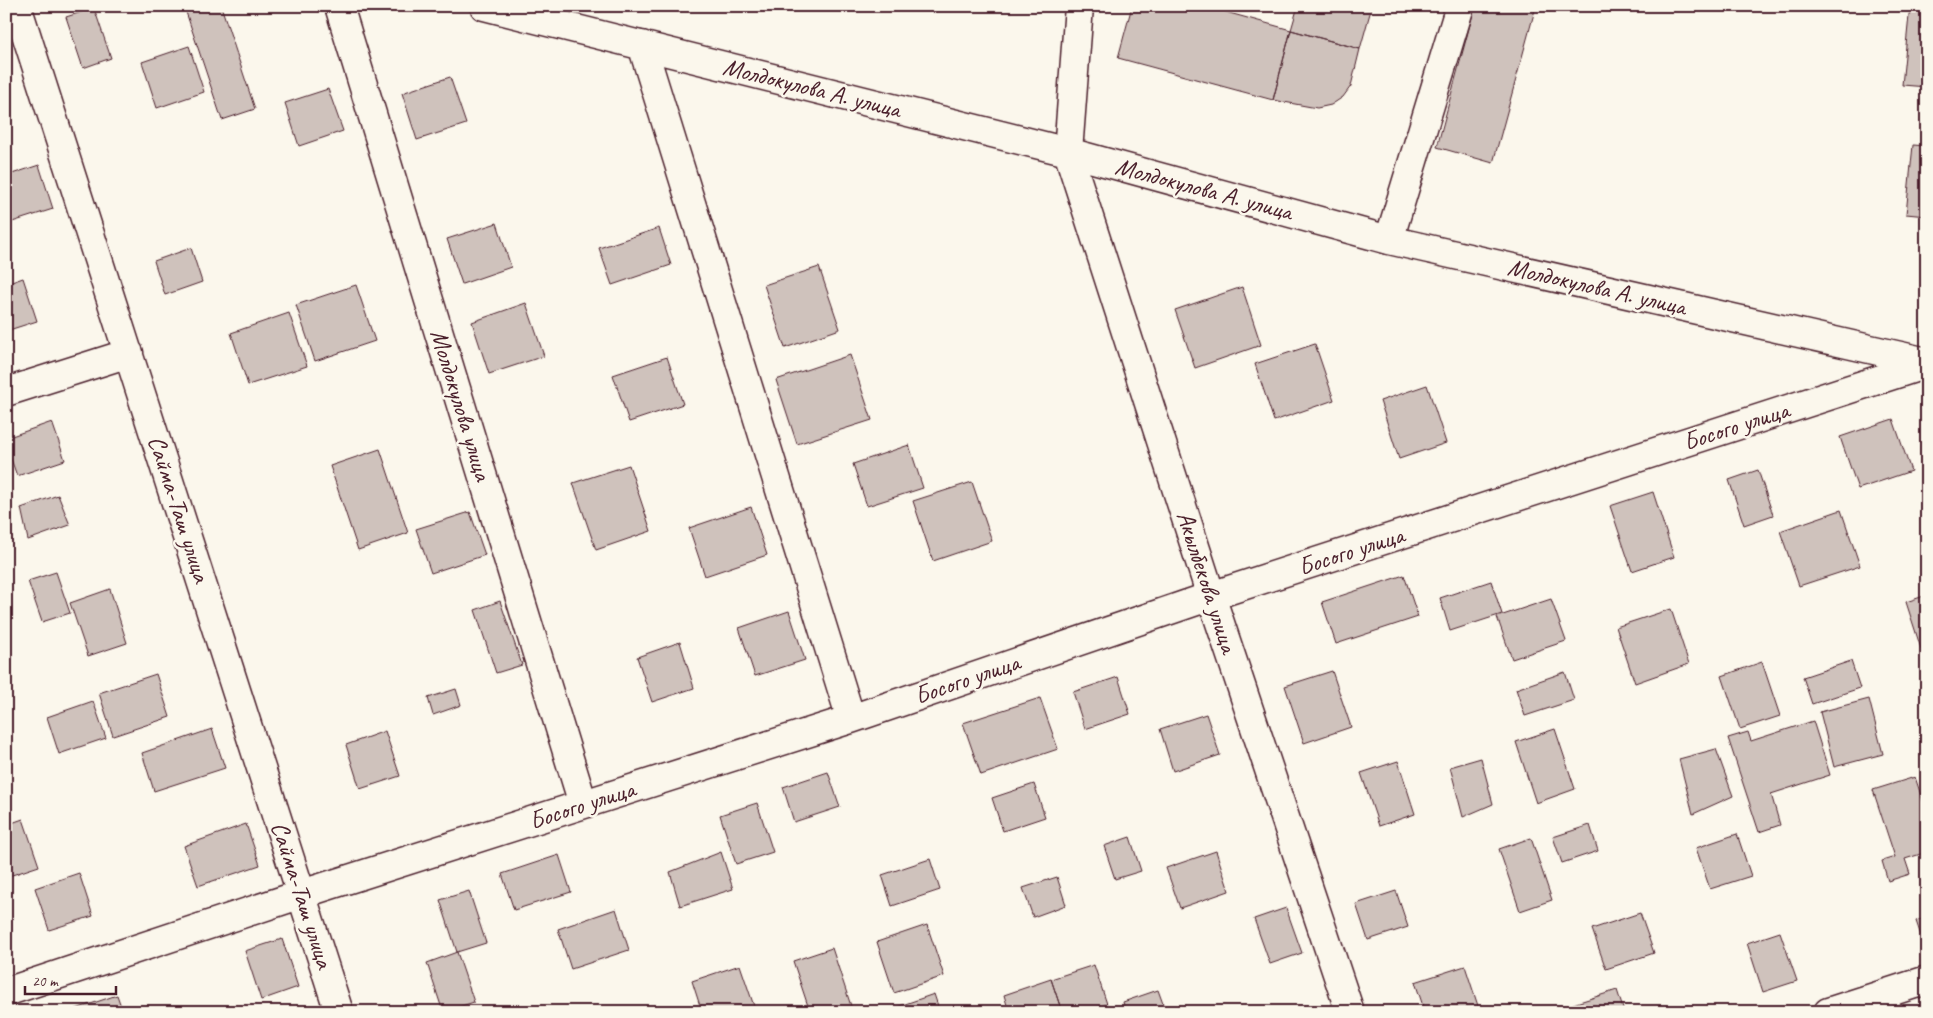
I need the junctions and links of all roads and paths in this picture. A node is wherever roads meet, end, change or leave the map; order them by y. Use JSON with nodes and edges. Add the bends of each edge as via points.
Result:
{"nodes":[{"id":1,"x":17,"y":6,"type":"edge"},
{"id":2,"x":339,"y":6,"type":"edge"},
{"id":3,"x":484,"y":6,"type":"edge"},
{"id":4,"x":1079,"y":6,"type":"edge"},
{"id":5,"x":1460,"y":6,"type":"edge"},
{"id":6,"x":642,"y":45,"type":"junction"},
{"id":7,"x":1068,"y":152,"type":"junction"},
{"id":8,"x":1389,"y":240,"type":"junction"},
{"id":9,"x":129,"y":353,"type":"junction"},
{"id":10,"x":1927,"y":363,"type":"edge"},
{"id":11,"x":6,"y":392,"type":"edge"},
{"id":12,"x":1211,"y":596,"type":"junction"},
{"id":13,"x":851,"y":719,"type":"junction"},
{"id":14,"x":583,"y":804,"type":"junction"},
{"id":15,"x":302,"y":894,"type":"junction"},
{"id":16,"x":1927,"y":980,"type":"edge"},
{"id":17,"x":6,"y":992,"type":"edge"},
{"id":18,"x":339,"y":1012,"type":"edge"},
{"id":19,"x":1350,"y":1012,"type":"edge"},
{"id":20,"x":1828,"y":1012,"type":"edge"}],
"edges":[{"from":1,"to":9,"type":"street","name":"Сайма-Таш улица"},
{"from":2,"to":14,"type":"street","name":"Молдокулова улица"},
{"from":3,"to":6,"type":"street","name":"Молдокулова А. улица"},
{"from":4,"to":7,"type":"street"},
{"from":5,"to":8,"type":"street"},
{"from":6,"to":7,"type":"street","name":"Молдокулова А. улица"},
{"from":6,"to":13,"type":"street"},
{"from":7,"to":8,"type":"street","name":"Молдокулова А. улица"},
{"from":7,"to":12,"type":"street","name":"Акылбекова улица"},
{"from":8,"to":10,"type":"street","name":"Молдокулова А. улица"},
{"from":9,"to":11,"type":"street"},
{"from":9,"to":15,"type":"street","name":"Сайма-Таш улица"},
{"from":10,"to":12,"type":"street","name":"Босого улица"},
{"from":12,"to":13,"type":"street","name":"Босого улица"},
{"from":12,"to":19,"type":"street","name":"Акылбекова улица"},
{"from":13,"to":14,"type":"street","name":"Босого улица"},
{"from":14,"to":15,"type":"street","name":"Босого улица"},
{"from":15,"to":17,"type":"street","name":"Босого улица"},
{"from":15,"to":18,"type":"street","name":"Сайма-Таш улица"},
{"from":16,"to":20,"type":"street"}]}
